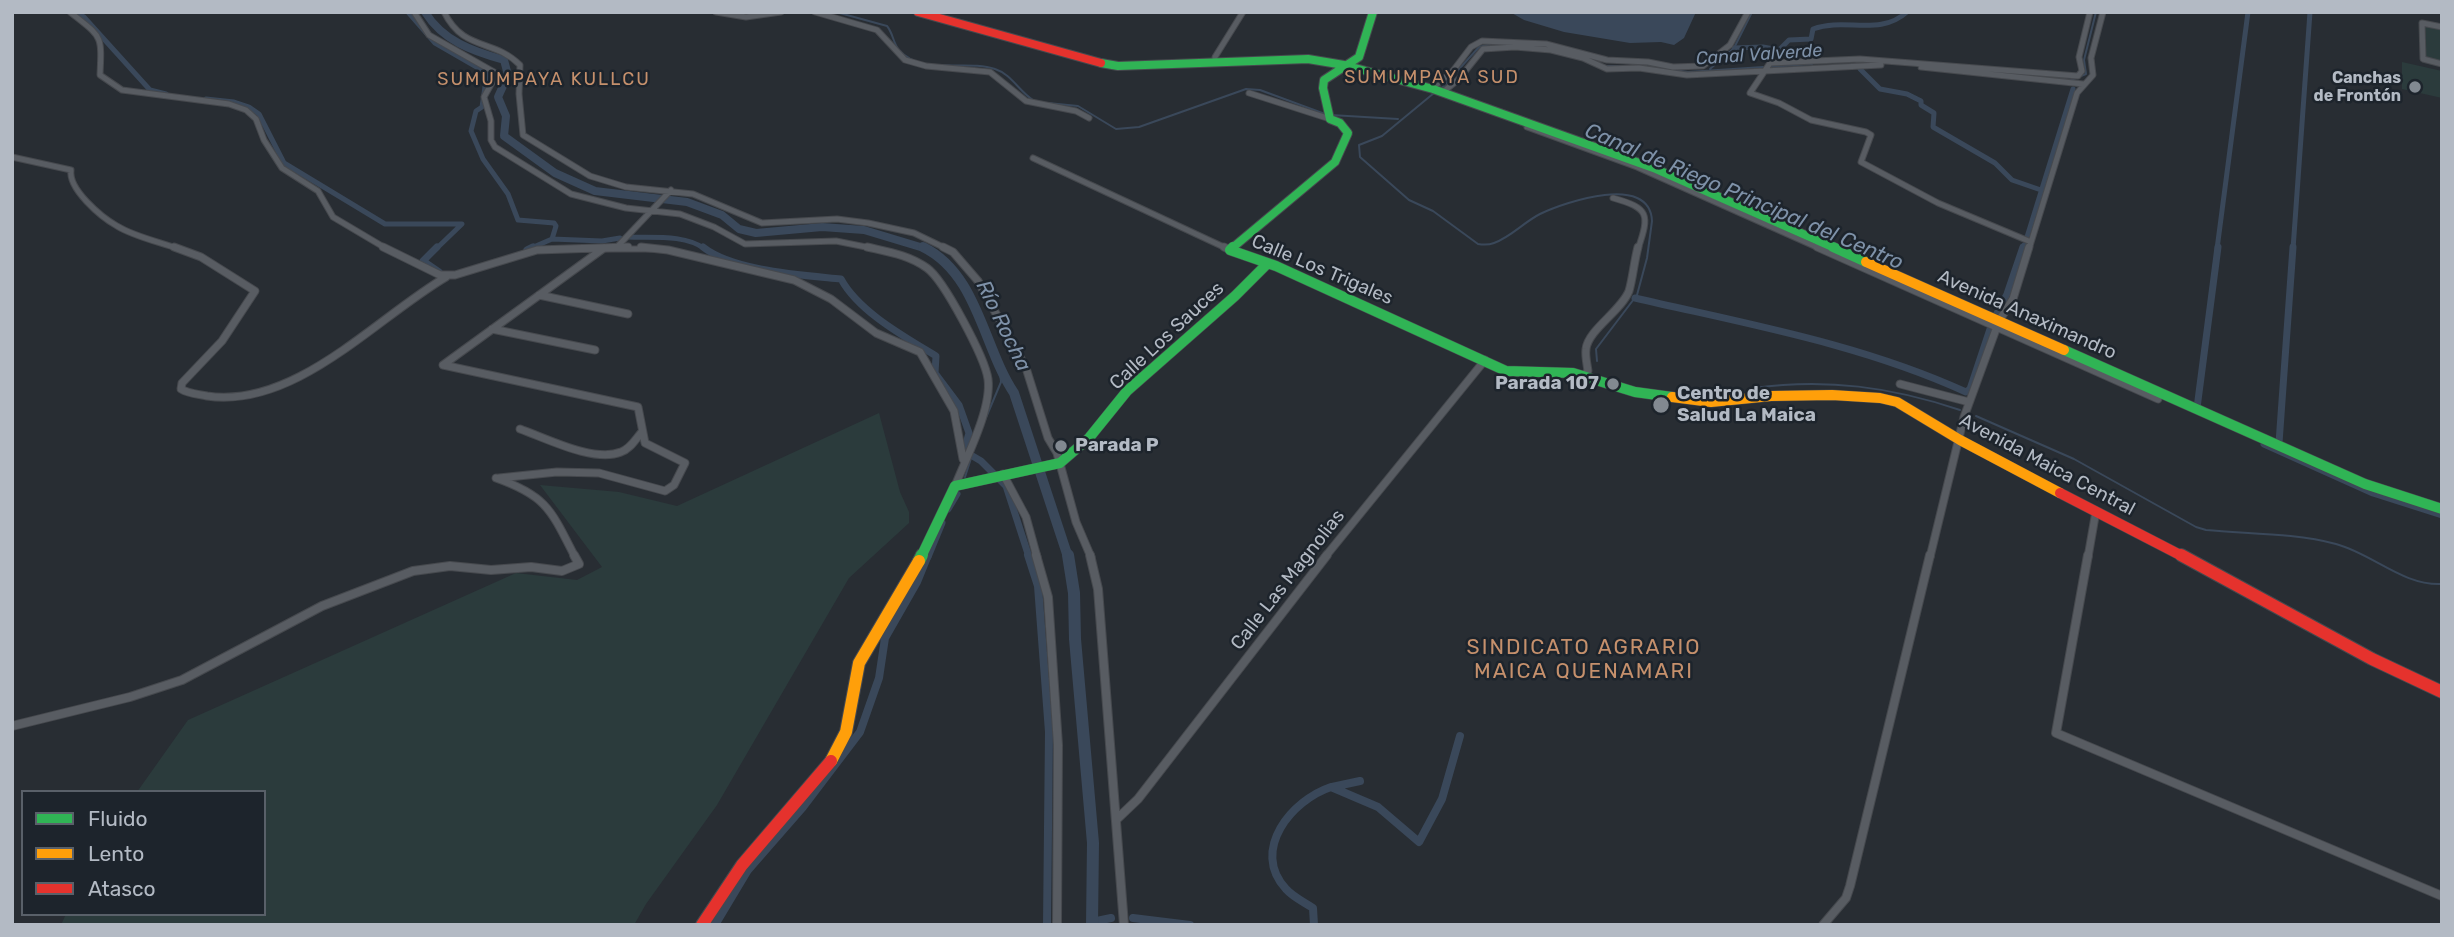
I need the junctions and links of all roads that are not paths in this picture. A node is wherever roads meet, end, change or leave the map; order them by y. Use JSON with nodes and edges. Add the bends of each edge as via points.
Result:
{"nodes":[{"id":1,"x":70,"y":12,"type":"edge"},
{"id":2,"x":414,"y":12,"type":"edge"},
{"id":3,"x":444,"y":12,"type":"edge"},
{"id":4,"x":716,"y":12,"type":"edge"},
{"id":5,"x":781,"y":12,"type":"edge"},
{"id":6,"x":815,"y":12,"type":"edge"},
{"id":7,"x":918,"y":12,"type":"edge"},
{"id":8,"x":1243,"y":12,"type":"edge"},
{"id":9,"x":1373,"y":12,"type":"edge"},
{"id":10,"x":1748,"y":12,"type":"edge"},
{"id":11,"x":2091,"y":12,"type":"edge"},
{"id":12,"x":2104,"y":12,"type":"edge"},
{"id":13,"x":841,"y":16,"type":"edge"},
{"id":14,"x":2442,"y":27,"type":"edge"},
{"id":15,"x":1216,"y":62,"type":"junction"},
{"id":16,"x":2442,"y":64,"type":"edge"},
{"id":17,"x":1345,"y":65,"type":"junction"},
{"id":18,"x":1767,"y":68,"type":"junction"},
{"id":19,"x":2083,"y":84,"type":"junction"},
{"id":20,"x":1438,"y":90,"type":"junction"},
{"id":21,"x":1249,"y":93,"type":"dead end"},
{"id":22,"x":1329,"y":116,"type":"junction"},
{"id":23,"x":1089,"y":118,"type":"dead end"},
{"id":24,"x":1527,"y":127,"type":"dead end"},
{"id":25,"x":12,"y":157,"type":"edge"},
{"id":26,"x":1033,"y":158,"type":"dead end"},
{"id":27,"x":670,"y":192,"type":"junction"},
{"id":28,"x":1613,"y":198,"type":"dead end"},
{"id":29,"x":652,"y":210,"type":"junction"},
{"id":30,"x":2031,"y":242,"type":"junction"},
{"id":31,"x":605,"y":247,"type":"junction"},
{"id":32,"x":617,"y":247,"type":"junction"},
{"id":33,"x":1230,"y":250,"type":"junction"},
{"id":34,"x":1267,"y":264,"type":"junction"},
{"id":35,"x":448,"y":276,"type":"junction"},
{"id":36,"x":539,"y":295,"type":"junction"},
{"id":37,"x":628,"y":314,"type":"dead end"},
{"id":38,"x":1998,"y":324,"type":"junction"},
{"id":39,"x":492,"y":329,"type":"junction"},
{"id":40,"x":595,"y":350,"type":"dead end"},
{"id":41,"x":1485,"y":360,"type":"junction"},
{"id":42,"x":1583,"y":376,"type":"junction"},
{"id":43,"x":1900,"y":384,"type":"dead end"},
{"id":44,"x":1606,"y":385,"type":"joint"},
{"id":45,"x":2158,"y":399,"type":"dead end"},
{"id":46,"x":1969,"y":402,"type":"junction"},
{"id":47,"x":520,"y":429,"type":"dead end"},
{"id":48,"x":641,"y":433,"type":"junction"},
{"id":49,"x":1959,"y":440,"type":"junction"},
{"id":50,"x":963,"y":459,"type":"junction"},
{"id":51,"x":1057,"y":463,"type":"junction"},
{"id":52,"x":1007,"y":473,"type":"junction"},
{"id":53,"x":955,"y":486,"type":"junction"},
{"id":54,"x":2442,"y":509,"type":"edge"},
{"id":55,"x":2096,"y":511,"type":"junction"},
{"id":56,"x":2442,"y":692,"type":"edge"},
{"id":57,"x":12,"y":726,"type":"edge"},
{"id":58,"x":1117,"y":819,"type":"junction"},
{"id":59,"x":2442,"y":897,"type":"edge"},
{"id":60,"x":702,"y":925,"type":"edge"},
{"id":61,"x":1057,"y":925,"type":"edge"},
{"id":62,"x":1124,"y":925,"type":"edge"},
{"id":63,"x":1824,"y":925,"type":"edge"}],
"edges":[{"from":1,"to":35,"type":"street","via":[[99,35],[100,75],[114,86],[246,110],[257,119],[282,168],[318,191],[333,217],[368,240]]},
{"from":2,"to":29,"type":"street","via":[[446,48],[494,72],[484,97],[491,140],[500,152],[565,192]]},
{"from":3,"to":27,"type":"street","via":[[459,36],[510,56],[520,65],[522,130],[528,139],[603,181]]},
{"from":4,"to":5,"type":"street","via":[[746,17]]},
{"from":6,"to":13,"type":"street"},
{"from":7,"to":15,"type":"street","name":"Avenida Anaximandro","via":[[1097,63]]},
{"from":8,"to":15,"type":"street"},
{"from":9,"to":17,"type":"street","via":[[1362,52]]},
{"from":10,"to":20,"type":"street","via":[[1730,45],[1710,63],[1693,68],[1607,60],[1546,44],[1482,41],[1471,47]]},
{"from":11,"to":18,"type":"street","via":[[2079,57],[2082,71],[2072,77],[1860,59],[1770,63]]},
{"from":12,"to":19,"type":"street","via":[[2091,58],[2093,75]]},
{"from":13,"to":23,"type":"street","via":[[882,33],[905,60],[986,71],[1030,104],[1076,110]]},
{"from":14,"to":16,"type":"street","via":[[2422,23],[2423,59]]},
{"from":15,"to":17,"type":"street","name":"Avenida Anaximandro","via":[[1308,60]]},
{"from":17,"to":20,"type":"street","name":"Avenida Anaximandro"},
{"from":17,"to":22,"type":"street","via":[[1324,80]]},
{"from":18,"to":19,"type":"street","via":[[1868,64]]},
{"from":18,"to":20,"type":"street","via":[[1687,75],[1607,69],[1551,50],[1500,46],[1483,49],[1459,79]]},
{"from":18,"to":30,"type":"street","via":[[1750,90],[1752,95],[1811,120],[1866,132],[1871,135],[1861,162],[1938,203]]},
{"from":19,"to":30,"type":"street"},
{"from":20,"to":38,"type":"street","name":"Avenida Anaximandro","via":[[1632,159]]},
{"from":21,"to":22,"type":"street"},
{"from":22,"to":33,"type":"street","via":[[1348,133],[1338,158]]},
{"from":24,"to":38,"type":"street","name":"Avenida Anaximandro","via":[[1637,167]]},
{"from":25,"to":35,"type":"street","via":[[71,170],[76,192],[118,227],[201,257],[255,291],[225,338],[183,379],[181,389],[186,392],[230,397],[290,380]]},
{"from":26,"to":33,"type":"street","name":"Calle Los Trigales"},
{"from":27,"to":29,"type":"street"},
{"from":27,"to":51,"type":"street","via":[[703,197],[762,223],[837,219],[868,223],[914,233],[953,252],[978,281],[1013,340]]},
{"from":28,"to":42,"type":"street","via":[[1638,205],[1644,213],[1644,231],[1629,290],[1589,340],[1588,371]]},
{"from":29,"to":32,"type":"street"},
{"from":29,"to":50,"type":"street","via":[[680,214],[745,244],[836,241],[905,255],[929,269],[977,349],[988,380],[985,407]]},
{"from":30,"to":38,"type":"street","via":[[2012,299]]},
{"from":31,"to":32,"type":"street"},
{"from":31,"to":35,"type":"street","via":[[537,250]]},
{"from":31,"to":36,"type":"street"},
{"from":32,"to":50,"type":"street","via":[[668,250],[778,275],[831,299],[876,333],[915,348],[954,411]]},
{"from":33,"to":34,"type":"street","name":"Calle Los Trigales"},
{"from":34,"to":41,"type":"street","name":"Calle Los Trigales"},
{"from":34,"to":51,"type":"street","name":"Calle Los Sauces","via":[[1127,391],[1089,438]]},
{"from":36,"to":37,"type":"street"},
{"from":36,"to":39,"type":"street"},
{"from":38,"to":45,"type":"street","name":"Avenida Anaximandro"},
{"from":38,"to":46,"type":"street"},
{"from":38,"to":54,"type":"street","name":"Avenida Anaximandro","via":[[2387,494]]},
{"from":39,"to":40,"type":"street"},
{"from":39,"to":48,"type":"street","via":[[443,365],[638,407]]},
{"from":41,"to":42,"type":"street","name":"Calle Los Trigales","via":[[1506,371]]},
{"from":41,"to":58,"type":"street","name":"Calle Las Magnolias","via":[[1138,799]]},
{"from":42,"to":44,"type":"street","name":"Calle Los Trigales"},
{"from":43,"to":46,"type":"street"},
{"from":44,"to":49,"type":"street","name":"Avenida Maica Central","via":[[1711,402],[1771,396],[1880,398],[1905,406]]},
{"from":46,"to":49,"type":"street"},
{"from":47,"to":48,"type":"street","via":[[588,452],[617,453]]},
{"from":48,"to":57,"type":"street","via":[[645,443],[685,463],[674,485],[665,491],[599,472],[496,478],[528,489],[539,499],[579,565],[562,571],[450,566],[413,571],[322,606],[182,680]]},
{"from":49,"to":55,"type":"street","name":"Avenida Maica Central"},
{"from":49,"to":63,"type":"street","via":[[1850,886]]},
{"from":50,"to":53,"type":"street"},
{"from":51,"to":52,"type":"street"},
{"from":51,"to":58,"type":"street","via":[[1096,578]]},
{"from":52,"to":53,"type":"street"},
{"from":52,"to":61,"type":"street","via":[[1026,517],[1048,597],[1058,745]]},
{"from":53,"to":60,"type":"street","via":[[911,578],[867,645],[854,679],[841,750],[750,855]]},
{"from":55,"to":56,"type":"street","name":"Avenida Maica Central"},
{"from":55,"to":59,"type":"street","via":[[2056,733]]},
{"from":58,"to":62,"type":"street"}]}
